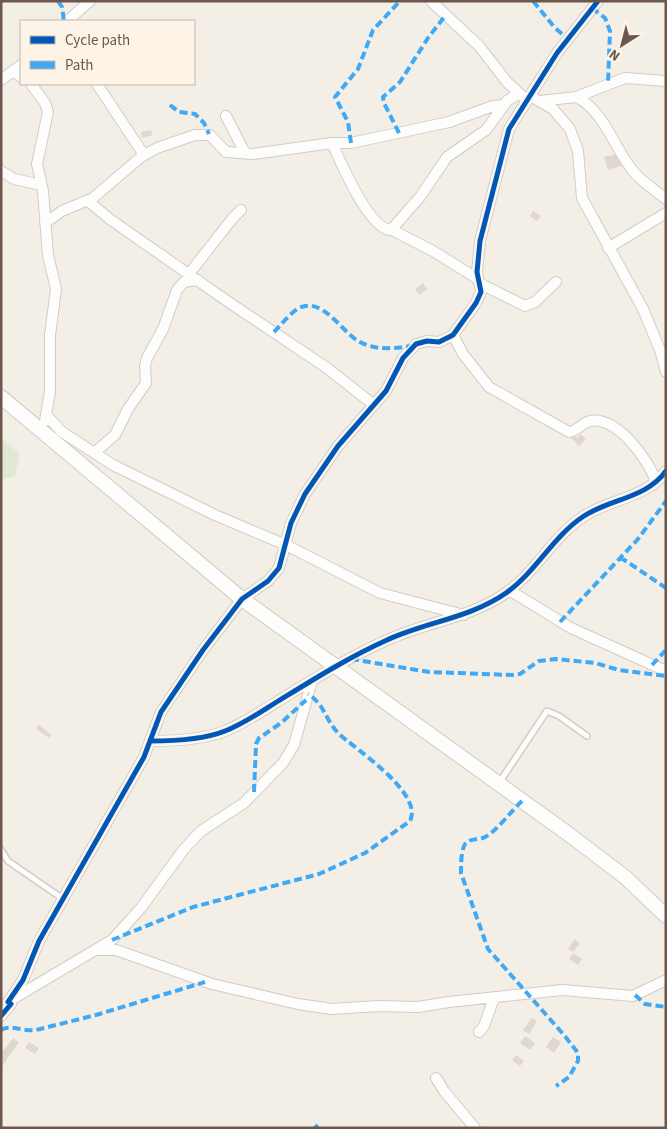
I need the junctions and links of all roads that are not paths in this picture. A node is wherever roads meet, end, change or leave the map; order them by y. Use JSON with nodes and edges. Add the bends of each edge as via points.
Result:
{"nodes":[{"id":1,"x":90,"y":1,"type":"edge"},
{"id":2,"x":432,"y":1,"type":"edge"},
{"id":3,"x":598,"y":1,"type":"edge"},
{"id":4,"x":69,"y":20,"type":"edge"},
{"id":5,"x":18,"y":71,"type":"edge"},
{"id":6,"x":1,"y":80,"type":"edge"},
{"id":7,"x":666,"y":82,"type":"edge"},
{"id":8,"x":32,"y":85,"type":"edge"},
{"id":9,"x":98,"y":85,"type":"edge"},
{"id":10,"x":576,"y":97,"type":"junction"},
{"id":11,"x":529,"y":98,"type":"junction"},
{"id":12,"x":504,"y":105,"type":"junction"},
{"id":13,"x":226,"y":116,"type":"dead end"},
{"id":14,"x":332,"y":144,"type":"junction"},
{"id":15,"x":246,"y":153,"type":"junction"},
{"id":16,"x":144,"y":155,"type":"junction"},
{"id":17,"x":1,"y":172,"type":"edge"},
{"id":18,"x":41,"y":185,"type":"junction"},
{"id":19,"x":666,"y":199,"type":"edge"},
{"id":20,"x":88,"y":201,"type":"junction"},
{"id":21,"x":241,"y":210,"type":"dead end"},
{"id":22,"x":666,"y":212,"type":"edge"},
{"id":23,"x":45,"y":224,"type":"junction"},
{"id":24,"x":392,"y":230,"type":"junction"},
{"id":25,"x":608,"y":248,"type":"junction"},
{"id":26,"x":189,"y":274,"type":"junction"},
{"id":27,"x":198,"y":280,"type":"junction"},
{"id":28,"x":479,"y":281,"type":"junction"},
{"id":29,"x":556,"y":282,"type":"dead end"},
{"id":30,"x":453,"y":335,"type":"junction"},
{"id":31,"x":666,"y":372,"type":"edge"},
{"id":32,"x":1,"y":397,"type":"edge"},
{"id":33,"x":374,"y":405,"type":"junction"},
{"id":34,"x":46,"y":415,"type":"junction"},
{"id":35,"x":43,"y":431,"type":"junction"},
{"id":36,"x":94,"y":453,"type":"junction"},
{"id":37,"x":666,"y":472,"type":"edge"},
{"id":38,"x":656,"y":482,"type":"junction"},
{"id":39,"x":286,"y":545,"type":"junction"},
{"id":40,"x":509,"y":590,"type":"junction"},
{"id":41,"x":242,"y":599,"type":"junction"},
{"id":42,"x":464,"y":615,"type":"junction"},
{"id":43,"x":336,"y":667,"type":"junction"},
{"id":44,"x":666,"y":671,"type":"edge"},
{"id":45,"x":312,"y":681,"type":"junction"},
{"id":46,"x":587,"y":736,"type":"dead end"},
{"id":47,"x":150,"y":741,"type":"junction"},
{"id":48,"x":498,"y":784,"type":"junction"},
{"id":49,"x":1,"y":850,"type":"edge"},
{"id":50,"x":63,"y":899,"type":"junction"},
{"id":51,"x":666,"y":916,"type":"edge"},
{"id":52,"x":95,"y":950,"type":"junction"},
{"id":53,"x":666,"y":980,"type":"edge"},
{"id":54,"x":494,"y":998,"type":"junction"},
{"id":55,"x":8,"y":1002,"type":"junction"},
{"id":56,"x":1,"y":1016,"type":"edge"},
{"id":57,"x":479,"y":1032,"type":"dead end"},
{"id":58,"x":436,"y":1078,"type":"dead end"},
{"id":59,"x":476,"y":1128,"type":"edge"}],
"edges":[{"from":1,"to":4,"type":"street"},
{"from":2,"to":11,"type":"street","via":[[479,46],[507,82]]},
{"from":3,"to":11,"type":"street","via":[[571,33]]},
{"from":5,"to":6,"type":"street"},
{"from":7,"to":10,"type":"street","via":[[625,78]]},
{"from":8,"to":18,"type":"street","via":[[48,112],[38,154]]},
{"from":9,"to":16,"type":"street"},
{"from":10,"to":11,"type":"street"},
{"from":10,"to":19,"type":"street","via":[[600,118],[632,170]]},
{"from":11,"to":12,"type":"street"},
{"from":11,"to":25,"type":"street","via":[[553,108],[570,129],[578,151],[582,198]]},
{"from":11,"to":28,"type":"street","via":[[515,116],[504,144],[480,241]]},
{"from":12,"to":14,"type":"street","via":[[449,122],[362,142]]},
{"from":12,"to":24,"type":"street","via":[[486,130],[443,162],[420,197]]},
{"from":13,"to":15,"type":"street"},
{"from":14,"to":15,"type":"street"},
{"from":14,"to":24,"type":"street","via":[[369,212],[381,227]]},
{"from":15,"to":16,"type":"street","via":[[223,150],[210,135],[203,133],[166,144]]},
{"from":16,"to":20,"type":"street"},
{"from":17,"to":18,"type":"street","via":[[14,179]]},
{"from":18,"to":23,"type":"street"},
{"from":20,"to":23,"type":"street","via":[[62,211]]},
{"from":20,"to":26,"type":"street"},
{"from":21,"to":26,"type":"street"},
{"from":22,"to":25,"type":"street"},
{"from":23,"to":34,"type":"street","via":[[56,296],[51,324],[51,373]]},
{"from":24,"to":28,"type":"street","via":[[433,251]]},
{"from":25,"to":31,"type":"street","via":[[643,309]]},
{"from":26,"to":27,"type":"street"},
{"from":27,"to":33,"type":"street","via":[[327,368]]},
{"from":27,"to":36,"type":"street","via":[[184,282],[177,290],[147,358],[146,383],[115,435]]},
{"from":28,"to":29,"type":"street","via":[[525,306],[535,302]]},
{"from":28,"to":30,"type":"street","via":[[479,298]]},
{"from":30,"to":33,"type":"street","via":[[439,342],[421,342],[413,346]]},
{"from":30,"to":38,"type":"street","via":[[463,354],[491,388],[567,431],[572,432],[591,421],[608,423],[638,451]]},
{"from":32,"to":35,"type":"main road"},
{"from":33,"to":39,"type":"street","via":[[338,446],[305,494],[291,523]]},
{"from":34,"to":35,"type":"street"},
{"from":34,"to":36,"type":"street","via":[[62,432]]},
{"from":35,"to":41,"type":"main road"},
{"from":36,"to":39,"type":"street","via":[[215,516]]},
{"from":37,"to":38,"type":"street"},
{"from":38,"to":40,"type":"street","via":[[649,488],[592,511],[573,524]]},
{"from":39,"to":41,"type":"street","via":[[281,565],[272,578]]},
{"from":39,"to":42,"type":"street","via":[[380,593]]},
{"from":40,"to":42,"type":"street"},
{"from":40,"to":44,"type":"street","via":[[587,636]]},
{"from":41,"to":43,"type":"main road"},
{"from":41,"to":47,"type":"street","via":[[167,702]]},
{"from":42,"to":43,"type":"street","via":[[388,639]]},
{"from":43,"to":45,"type":"street"},
{"from":43,"to":48,"type":"main road"},
{"from":45,"to":47,"type":"street","via":[[225,732]]},
{"from":45,"to":52,"type":"street","via":[[294,746],[286,759],[244,803],[201,831],[130,921],[112,940]]},
{"from":46,"to":48,"type":"lane","via":[[547,711]]},
{"from":47,"to":50,"type":"street"},
{"from":48,"to":51,"type":"main road","via":[[625,877]]},
{"from":49,"to":50,"type":"lane","via":[[8,862]]},
{"from":50,"to":55,"type":"street","via":[[39,941],[23,980]]},
{"from":52,"to":54,"type":"street","via":[[116,950],[205,982],[319,1008],[418,1007]]},
{"from":52,"to":55,"type":"street"},
{"from":53,"to":54,"type":"street","via":[[633,996],[562,990]]},
{"from":54,"to":57,"type":"street"},
{"from":55,"to":56,"type":"street","via":[[11,1004]]},
{"from":58,"to":59,"type":"street"}]}
